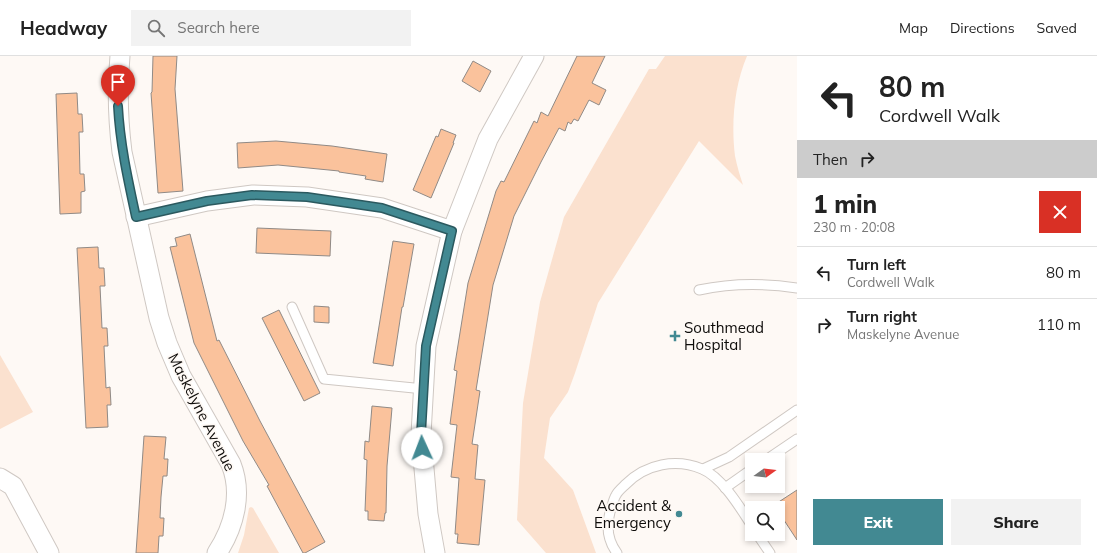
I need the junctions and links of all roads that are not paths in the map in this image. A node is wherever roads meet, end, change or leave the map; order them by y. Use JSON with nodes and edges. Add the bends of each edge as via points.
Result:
{"nodes":[{"id":1,"x":120,"y":56,"type":"edge"},
{"id":2,"x":534,"y":56,"type":"edge"},
{"id":3,"x":136,"y":217,"type":"junction"},
{"id":4,"x":452,"y":231,"type":"junction"},
{"id":5,"x":797,"y":288,"type":"edge"},
{"id":6,"x":699,"y":290,"type":"dead end"},
{"id":7,"x":292,"y":308,"type":"dead end"},
{"id":8,"x":424,"y":389,"type":"junction"},
{"id":9,"x":797,"y":410,"type":"edge"},
{"id":10,"x":797,"y":439,"type":"edge"},
{"id":11,"x":776,"y":453,"type":"edge"},
{"id":12,"x":703,"y":469,"type":"junction"},
{"id":13,"x":745,"y":475,"type":"edge"},
{"id":14,"x":0,"y":478,"type":"edge"},
{"id":15,"x":725,"y":488,"type":"junction"},
{"id":16,"x":745,"y":516,"type":"edge"},
{"id":17,"x":762,"y":541,"type":"edge"},
{"id":18,"x":49,"y":553,"type":"edge"},
{"id":19,"x":217,"y":553,"type":"edge"},
{"id":20,"x":435,"y":553,"type":"edge"},
{"id":21,"x":617,"y":553,"type":"edge"},
{"id":22,"x":770,"y":553,"type":"edge"}],
"edges":[{"from":1,"to":3,"type":"street","name":"Maskelyne Avenue","via":[[117,86],[119,130]]},
{"from":2,"to":4,"type":"street","via":[[488,139]]},
{"from":3,"to":4,"type":"street","via":[[207,201],[252,195],[307,197],[382,208]]},
{"from":3,"to":19,"type":"street","name":"Maskelyne Avenue","via":[[159,318],[174,361],[235,474],[237,493],[233,519]]},
{"from":4,"to":8,"type":"street","via":[[426,346]]},
{"from":5,"to":6,"type":"lane","via":[[772,284],[738,284]]},
{"from":7,"to":8,"type":"lane","via":[[324,378]]},
{"from":8,"to":20,"type":"street","via":[[421,434],[428,514]]},
{"from":9,"to":12,"type":"lane","via":[[729,457]]},
{"from":10,"to":11,"type":"lane"},
{"from":12,"to":15,"type":"lane"},
{"from":12,"to":21,"type":"lane","via":[[669,463],[651,467],[632,479],[616,494],[608,519],[608,533],[612,547]]},
{"from":13,"to":15,"type":"lane"},
{"from":14,"to":18,"type":"street","via":[[13,486]]},
{"from":15,"to":16,"type":"lane"},
{"from":17,"to":22,"type":"lane"}]}
